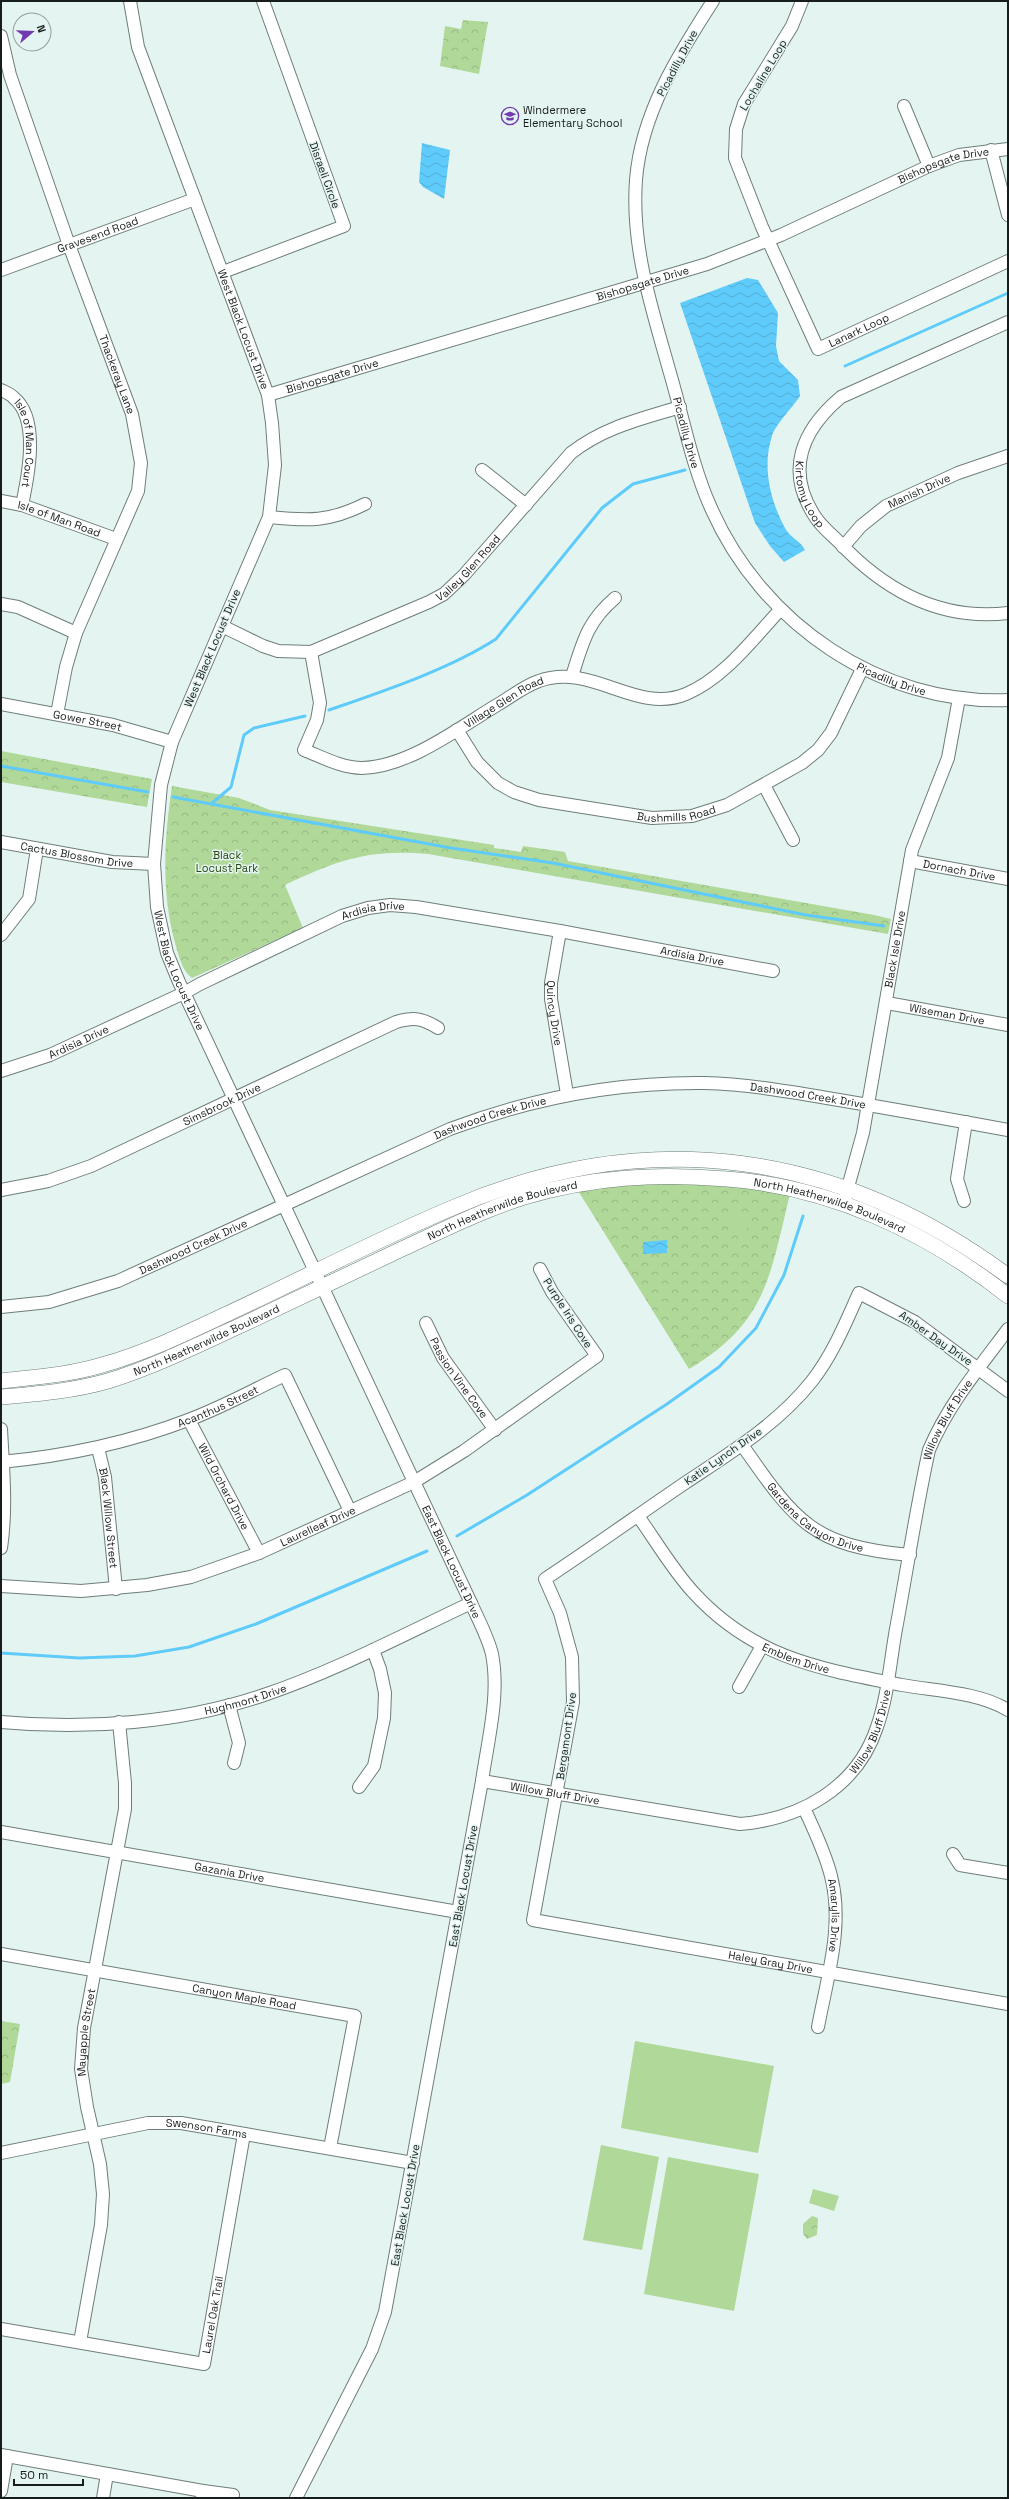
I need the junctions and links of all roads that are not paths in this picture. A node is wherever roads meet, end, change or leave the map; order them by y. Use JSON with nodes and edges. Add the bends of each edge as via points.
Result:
{"nodes":[{"id":1,"x":130,"y":1,"type":"edge"},
{"id":2,"x":263,"y":1,"type":"edge"},
{"id":3,"x":712,"y":1,"type":"edge"},
{"id":4,"x":802,"y":1,"type":"edge"},
{"id":5,"x":1,"y":36,"type":"edge"},
{"id":6,"x":904,"y":106,"type":"dead end"},
{"id":7,"x":1008,"y":149,"type":"edge"},
{"id":8,"x":991,"y":150,"type":"junction"},
{"id":9,"x":929,"y":166,"type":"junction"},
{"id":10,"x":195,"y":199,"type":"junction"},
{"id":11,"x":1008,"y":215,"type":"edge"},
{"id":12,"x":768,"y":240,"type":"junction"},
{"id":13,"x":69,"y":245,"type":"junction"},
{"id":14,"x":1008,"y":261,"type":"edge"},
{"id":15,"x":1,"y":270,"type":"edge"},
{"id":16,"x":223,"y":272,"type":"junction"},
{"id":17,"x":645,"y":284,"type":"junction"},
{"id":18,"x":1008,"y":322,"type":"edge"},
{"id":19,"x":1,"y":390,"type":"edge"},
{"id":20,"x":268,"y":395,"type":"junction"},
{"id":21,"x":680,"y":407,"type":"junction"},
{"id":22,"x":1008,"y":456,"type":"edge"},
{"id":23,"x":482,"y":470,"type":"dead end"},
{"id":24,"x":1,"y":501,"type":"edge"},
{"id":25,"x":365,"y":504,"type":"dead end"},
{"id":26,"x":22,"y":505,"type":"junction"},
{"id":27,"x":526,"y":505,"type":"junction"},
{"id":28,"x":269,"y":517,"type":"junction"},
{"id":29,"x":116,"y":539,"type":"junction"},
{"id":30,"x":843,"y":546,"type":"junction"},
{"id":31,"x":615,"y":598,"type":"dead end"},
{"id":32,"x":1,"y":604,"type":"edge"},
{"id":33,"x":780,"y":610,"type":"junction"},
{"id":34,"x":1008,"y":613,"type":"edge"},
{"id":35,"x":222,"y":626,"type":"junction"},
{"id":36,"x":76,"y":633,"type":"junction"},
{"id":37,"x":311,"y":652,"type":"junction"},
{"id":38,"x":862,"y":668,"type":"junction"},
{"id":39,"x":572,"y":676,"type":"junction"},
{"id":40,"x":959,"y":698,"type":"junction"},
{"id":41,"x":1008,"y":700,"type":"edge"},
{"id":42,"x":1,"y":704,"type":"edge"},
{"id":43,"x":57,"y":714,"type":"junction"},
{"id":44,"x":457,"y":730,"type":"junction"},
{"id":45,"x":172,"y":742,"type":"junction"},
{"id":46,"x":764,"y":785,"type":"junction"},
{"id":47,"x":793,"y":840,"type":"dead end"},
{"id":48,"x":1,"y":842,"type":"edge"},
{"id":49,"x":37,"y":848,"type":"junction"},
{"id":50,"x":910,"y":861,"type":"junction"},
{"id":51,"x":154,"y":864,"type":"junction"},
{"id":52,"x":1008,"y":879,"type":"edge"},
{"id":53,"x":560,"y":931,"type":"junction"},
{"id":54,"x":1,"y":935,"type":"edge"},
{"id":55,"x":773,"y":971,"type":"dead end"},
{"id":56,"x":184,"y":993,"type":"junction"},
{"id":57,"x":886,"y":1003,"type":"junction"},
{"id":58,"x":1008,"y":1025,"type":"edge"},
{"id":59,"x":438,"y":1028,"type":"dead end"},
{"id":60,"x":1,"y":1071,"type":"edge"},
{"id":61,"x":567,"y":1094,"type":"junction"},
{"id":62,"x":233,"y":1100,"type":"junction"},
{"id":63,"x":868,"y":1105,"type":"junction"},
{"id":64,"x":966,"y":1122,"type":"junction"},
{"id":65,"x":1008,"y":1130,"type":"edge"},
{"id":66,"x":849,"y":1189,"type":"junction"},
{"id":67,"x":1,"y":1190,"type":"edge"},
{"id":68,"x":964,"y":1201,"type":"dead end"},
{"id":69,"x":843,"y":1204,"type":"junction"},
{"id":70,"x":284,"y":1206,"type":"junction"},
{"id":71,"x":540,"y":1269,"type":"dead end"},
{"id":72,"x":316,"y":1272,"type":"junction"},
{"id":73,"x":1008,"y":1276,"type":"edge"},
{"id":74,"x":323,"y":1287,"type":"junction"},
{"id":75,"x":859,"y":1293,"type":"joint"},
{"id":76,"x":1008,"y":1296,"type":"edge"},
{"id":77,"x":1,"y":1307,"type":"edge"},
{"id":78,"x":426,"y":1323,"type":"dead end"},
{"id":79,"x":1008,"y":1329,"type":"edge"},
{"id":80,"x":597,"y":1356,"type":"joint"},
{"id":81,"x":979,"y":1369,"type":"junction"},
{"id":82,"x":1,"y":1381,"type":"edge"},
{"id":83,"x":1008,"y":1391,"type":"edge"},
{"id":84,"x":1,"y":1397,"type":"edge"},
{"id":85,"x":189,"y":1420,"type":"junction"},
{"id":86,"x":1,"y":1429,"type":"edge"},
{"id":87,"x":494,"y":1430,"type":"junction"},
{"id":88,"x":742,"y":1445,"type":"junction"},
{"id":89,"x":98,"y":1448,"type":"junction"},
{"id":90,"x":2,"y":1462,"type":"edge"},
{"id":91,"x":414,"y":1482,"type":"junction"},
{"id":92,"x":350,"y":1511,"type":"junction"},
{"id":93,"x":638,"y":1516,"type":"junction"},
{"id":94,"x":1,"y":1548,"type":"edge"},
{"id":95,"x":259,"y":1553,"type":"junction"},
{"id":96,"x":910,"y":1556,"type":"junction"},
{"id":97,"x":545,"y":1579,"type":"joint"},
{"id":98,"x":1,"y":1586,"type":"edge"},
{"id":99,"x":116,"y":1589,"type":"junction"},
{"id":100,"x":471,"y":1603,"type":"junction"},
{"id":101,"x":762,"y":1646,"type":"junction"},
{"id":102,"x":374,"y":1650,"type":"junction"},
{"id":103,"x":888,"y":1682,"type":"junction"},
{"id":104,"x":739,"y":1687,"type":"dead end"},
{"id":105,"x":1006,"y":1704,"type":"edge"},
{"id":106,"x":229,"y":1706,"type":"junction"},
{"id":107,"x":1,"y":1722,"type":"edge"},
{"id":108,"x":120,"y":1722,"type":"junction"},
{"id":109,"x":234,"y":1763,"type":"dead end"},
{"id":110,"x":482,"y":1781,"type":"junction"},
{"id":111,"x":359,"y":1788,"type":"dead end"},
{"id":112,"x":558,"y":1793,"type":"junction"},
{"id":113,"x":804,"y":1808,"type":"junction"},
{"id":114,"x":1,"y":1832,"type":"edge"},
{"id":115,"x":118,"y":1851,"type":"junction"},
{"id":116,"x":953,"y":1854,"type":"dead end"},
{"id":117,"x":1008,"y":1873,"type":"edge"},
{"id":118,"x":458,"y":1912,"type":"junction"},
{"id":119,"x":533,"y":1920,"type":"joint"},
{"id":120,"x":1,"y":1954,"type":"edge"},
{"id":121,"x":96,"y":1972,"type":"junction"},
{"id":122,"x":828,"y":1972,"type":"junction"},
{"id":123,"x":1008,"y":2004,"type":"edge"},
{"id":124,"x":818,"y":2027,"type":"dead end"},
{"id":125,"x":93,"y":2134,"type":"junction"},
{"id":126,"x":244,"y":2134,"type":"junction"},
{"id":127,"x":330,"y":2148,"type":"junction"},
{"id":128,"x":1,"y":2153,"type":"edge"},
{"id":129,"x":413,"y":2163,"type":"junction"},
{"id":130,"x":1,"y":2329,"type":"edge"},
{"id":131,"x":80,"y":2342,"type":"junction"},
{"id":132,"x":4,"y":2456,"type":"edge"},
{"id":133,"x":107,"y":2474,"type":"junction"},
{"id":134,"x":1,"y":2491,"type":"edge"},
{"id":135,"x":202,"y":2494,"type":"edge"},
{"id":136,"x":233,"y":2495,"type":"dead end"},
{"id":137,"x":103,"y":2498,"type":"edge"},
{"id":138,"x":296,"y":2498,"type":"edge"}],
"edges":[{"from":1,"to":10,"type":"street","name":"West Black Locust Drive","via":[[138,47]]},
{"from":2,"to":16,"type":"street","name":"Disraeli Circle","via":[[344,226]]},
{"from":3,"to":17,"type":"street","name":"Picadilly Drive","via":[[668,74],[644,140],[636,178],[634,216]]},
{"from":4,"to":12,"type":"street","name":"Lochaline Loop","via":[[792,26],[744,104],[736,129],[735,158]]},
{"from":5,"to":13,"type":"street","name":"Thackeray Lane","via":[[10,75]]},
{"from":6,"to":9,"type":"street"},
{"from":7,"to":8,"type":"street","name":"Bishopsgate Drive"},
{"from":8,"to":9,"type":"street","name":"Bishopsgate Drive","via":[[960,155]]},
{"from":8,"to":11,"type":"street"},
{"from":9,"to":12,"type":"street","name":"Bishopsgate Drive"},
{"from":10,"to":13,"type":"street","name":"Gravesend Road"},
{"from":10,"to":16,"type":"street","name":"West Black Locust Drive"},
{"from":12,"to":14,"type":"street","name":"Lanark Loop","via":[[818,349]]},
{"from":12,"to":17,"type":"street","name":"Bishopsgate Drive","via":[[707,264]]},
{"from":13,"to":15,"type":"street","name":"Gravesend Road"},
{"from":13,"to":29,"type":"street","name":"Thackeray Lane","via":[[132,414],[138,439],[141,463],[138,491]]},
{"from":16,"to":20,"type":"street","name":"West Black Locust Drive"},
{"from":17,"to":20,"type":"street","name":"Bishopsgate Drive"},
{"from":17,"to":21,"type":"street","name":"Picadilly Drive"},
{"from":18,"to":30,"type":"street","name":"Kirtomy Loop","via":[[841,396],[820,416],[802,449],[801,485],[816,519]]},
{"from":19,"to":26,"type":"street","name":"Isle of Man Court","via":[[15,398],[24,412],[30,439],[29,469]]},
{"from":20,"to":28,"type":"street","name":"West Black Locust Drive","via":[[275,465]]},
{"from":21,"to":27,"type":"street","name":"Valley Glen Road","via":[[605,430],[587,440],[571,453]]},
{"from":21,"to":33,"type":"street","name":"Picadilly Drive","via":[[701,482],[720,528],[748,574]]},
{"from":22,"to":30,"type":"street","name":"Manish Drive","via":[[958,473],[886,506],[861,526]]},
{"from":23,"to":27,"type":"street"},
{"from":24,"to":26,"type":"street","name":"Isle of Man Road"},
{"from":25,"to":28,"type":"street","via":[[321,520]]},
{"from":26,"to":29,"type":"street","name":"Isle of Man Road"},
{"from":27,"to":37,"type":"street","name":"Valley Glen Road","via":[[444,594]]},
{"from":28,"to":35,"type":"street","name":"West Black Locust Drive"},
{"from":29,"to":36,"type":"street","name":"Thackeray Lane"},
{"from":30,"to":34,"type":"street","name":"Kirtomy Loop","via":[[871,574],[894,590],[940,609],[981,614]]},
{"from":31,"to":39,"type":"street","via":[[598,613],[583,642]]},
{"from":32,"to":36,"type":"street","via":[[18,607]]},
{"from":33,"to":38,"type":"street","name":"Picadilly Drive","via":[[811,637]]},
{"from":33,"to":39,"type":"street","name":"Village Glen Road","via":[[718,675],[702,688],[684,695],[664,699],[631,695],[597,681]]},
{"from":35,"to":37,"type":"street","name":"Valley Glen Road","via":[[262,646],[278,650]]},
{"from":35,"to":45,"type":"street","name":"West Black Locust Drive"},
{"from":36,"to":43,"type":"street","name":"Thackeray Lane"},
{"from":37,"to":44,"type":"street","name":"Village Glen Road","via":[[320,703],[317,720],[304,750],[332,762],[361,768],[402,760]]},
{"from":38,"to":40,"type":"street","name":"Picadilly Drive","via":[[909,687]]},
{"from":38,"to":46,"type":"street","name":"Bushmills Road","via":[[831,733],[818,750],[802,763]]},
{"from":39,"to":44,"type":"street","name":"Village Glen Road","via":[[540,680]]},
{"from":40,"to":41,"type":"street","name":"Picadilly Drive"},
{"from":40,"to":50,"type":"street","name":"Black Isle Drive","via":[[948,758],[920,827]]},
{"from":42,"to":43,"type":"street","name":"Gower Street"},
{"from":43,"to":45,"type":"street","name":"Gower Street","via":[[113,725]]},
{"from":44,"to":46,"type":"street","name":"Bushmills Road","via":[[477,762],[498,782],[514,792],[540,800],[652,818],[675,818],[692,816],[728,805]]},
{"from":45,"to":51,"type":"street","name":"West Black Locust Drive","via":[[161,785]]},
{"from":46,"to":47,"type":"street"},
{"from":48,"to":49,"type":"street","name":"Cactus Blossom Drive"},
{"from":49,"to":51,"type":"street","name":"Cactus Blossom Drive","via":[[112,862]]},
{"from":49,"to":54,"type":"street","via":[[29,899]]},
{"from":50,"to":52,"type":"street","name":"Dornach Drive"},
{"from":50,"to":57,"type":"street","name":"Black Isle Drive"},
{"from":51,"to":56,"type":"street","name":"West Black Locust Drive","via":[[157,907],[162,932]]},
{"from":53,"to":55,"type":"street","name":"Ardisia Drive"},
{"from":53,"to":56,"type":"street","name":"Ardisia Drive","via":[[416,907],[390,905],[368,908],[342,916]]},
{"from":53,"to":61,"type":"street","name":"Quincy Drive","via":[[551,983],[551,999]]},
{"from":56,"to":60,"type":"street","name":"Ardisia Drive","via":[[50,1054]]},
{"from":56,"to":62,"type":"street","name":"West Black Locust Drive"},
{"from":57,"to":58,"type":"street","name":"Wiseman Drive"},
{"from":57,"to":63,"type":"street","name":"Black Isle Drive"},
{"from":59,"to":62,"type":"street","name":"Simsbrook Drive","via":[[418,1018],[396,1022]]},
{"from":61,"to":63,"type":"street","name":"Dashwood Creek Drive","via":[[646,1084],[705,1083],[757,1086]]},
{"from":61,"to":70,"type":"street","name":"Dashwood Creek Drive","via":[[495,1112],[450,1129]]},
{"from":62,"to":67,"type":"street","name":"Simsbrook Drive","via":[[91,1166],[48,1181]]},
{"from":62,"to":70,"type":"street","name":"West Black Locust Drive"},
{"from":63,"to":64,"type":"street","name":"Dashwood Creek Drive"},
{"from":63,"to":66,"type":"street","name":"Black Isle Drive"},
{"from":64,"to":65,"type":"street","name":"Dashwood Creek Drive"},
{"from":64,"to":68,"type":"street","via":[[957,1179]]},
{"from":66,"to":69,"type":"street","name":"Black Isle Drive"},
{"from":66,"to":72,"type":"main road","name":"North Heatherwilde Boulevard","via":[[762,1165],[635,1160],[577,1168],[517,1182],[484,1195]]},
{"from":66,"to":73,"type":"main road","name":"North Heatherwilde Boulevard","via":[[929,1224]]},
{"from":69,"to":74,"type":"main road","name":"North Heatherwilde Boulevard","via":[[786,1187],[716,1178],[636,1176],[580,1184],[522,1198],[490,1210]]},
{"from":69,"to":76,"type":"main road","name":"North Heatherwilde Boulevard","via":[[947,1252]]},
{"from":70,"to":72,"type":"street","name":"West Black Locust Drive"},
{"from":70,"to":77,"type":"street","name":"Dashwood Creek Drive","via":[[118,1281],[49,1302]]},
{"from":71,"to":80,"type":"street","name":"Purple Iris Cove","via":[[552,1292]]},
{"from":72,"to":74,"type":"street","name":"West Black Locust Drive"},
{"from":72,"to":82,"type":"main road","name":"North Heatherwilde Boulevard","via":[[178,1337],[103,1365],[60,1375]]},
{"from":74,"to":84,"type":"main road","name":"North Heatherwilde Boulevard","via":[[184,1352],[107,1381],[63,1391]]},
{"from":74,"to":91,"type":"street","name":"East Black Locust Drive"},
{"from":75,"to":81,"type":"street","name":"Amber Day Drive","via":[[915,1322]]},
{"from":75,"to":88,"type":"street","name":"Katie Lynch Drive","via":[[839,1339],[812,1381],[778,1417]]},
{"from":78,"to":87,"type":"street","name":"Passion Vine Cove","via":[[443,1358]]},
{"from":79,"to":81,"type":"street","name":"Willow Bluff Drive"},
{"from":80,"to":87,"type":"street","name":"Laurelleaf Drive"},
{"from":81,"to":83,"type":"street","name":"Amber Day Drive"},
{"from":81,"to":96,"type":"street","name":"Willow Bluff Drive","via":[[939,1424],[929,1450]]},
{"from":85,"to":89,"type":"street","name":"Acanthus Street"},
{"from":85,"to":92,"type":"street","name":"Acanthus Street","via":[[285,1375]]},
{"from":85,"to":95,"type":"street","name":"Wild Orchard Drive"},
{"from":86,"to":90,"type":"street"},
{"from":87,"to":91,"type":"street","name":"Laurelleaf Drive"},
{"from":88,"to":93,"type":"street","name":"Katie Lynch Drive"},
{"from":88,"to":96,"type":"street","name":"Gardena Canyon Drive","via":[[788,1509],[807,1525],[829,1539],[852,1547]]},
{"from":89,"to":90,"type":"street","name":"Acanthus Street"},
{"from":89,"to":99,"type":"street","name":"Black Willow Street","via":[[105,1477]]},
{"from":90,"to":94,"type":"street","via":[[4,1527]]},
{"from":91,"to":92,"type":"street","name":"Laurelleaf Drive"},
{"from":91,"to":100,"type":"street","name":"East Black Locust Drive"},
{"from":92,"to":95,"type":"street","name":"Laurelleaf Drive"},
{"from":93,"to":97,"type":"street","name":"Katie Lynch Drive"},
{"from":93,"to":101,"type":"street","name":"Emblem Drive","via":[[682,1578],[702,1601],[738,1631]]},
{"from":95,"to":99,"type":"street","name":"Laurelleaf Drive","via":[[191,1577]]},
{"from":96,"to":103,"type":"street","name":"Willow Bluff Drive"},
{"from":97,"to":112,"type":"street","name":"Bergamont Drive","via":[[560,1612],[572,1664],[573,1702]]},
{"from":98,"to":99,"type":"street","name":"Laurelleaf Drive","via":[[81,1591]]},
{"from":100,"to":102,"type":"street","name":"Hughmont Drive"},
{"from":100,"to":110,"type":"street","name":"East Black Locust Drive","via":[[492,1652],[495,1679],[494,1706]]},
{"from":101,"to":103,"type":"street","name":"Emblem Drive","via":[[820,1669]]},
{"from":101,"to":104,"type":"street"},
{"from":102,"to":106,"type":"street","name":"Hughmont Drive","via":[[303,1681]]},
{"from":102,"to":111,"type":"street","via":[[385,1693],[384,1718],[374,1766]]},
{"from":103,"to":105,"type":"street","name":"Emblem Drive"},
{"from":103,"to":113,"type":"street","name":"Willow Bluff Drive","via":[[877,1728],[866,1752],[834,1791]]},
{"from":106,"to":108,"type":"street","name":"Hughmont Drive","via":[[182,1715]]},
{"from":106,"to":109,"type":"street","via":[[239,1743]]},
{"from":107,"to":108,"type":"street","name":"Hughmont Drive","via":[[61,1725]]},
{"from":108,"to":115,"type":"street","name":"Mayapple Street","via":[[125,1796]]},
{"from":110,"to":112,"type":"street","name":"Willow Bluff Drive"},
{"from":110,"to":118,"type":"street","name":"East Black Locust Drive"},
{"from":112,"to":113,"type":"street","name":"Willow Bluff Drive","via":[[740,1824],[765,1821]]},
{"from":112,"to":119,"type":"street","name":"Bergamont Drive"},
{"from":113,"to":122,"type":"street","name":"Amarylis Drive","via":[[820,1844],[834,1893],[836,1921]]},
{"from":114,"to":115,"type":"street","name":"Gazania Drive"},
{"from":115,"to":118,"type":"street","name":"Gazania Drive"},
{"from":115,"to":121,"type":"street","name":"Mayapple Street"},
{"from":116,"to":117,"type":"street","via":[[960,1865]]},
{"from":118,"to":129,"type":"street","name":"East Black Locust Drive"},
{"from":119,"to":122,"type":"street","name":"Haley Gray Drive"},
{"from":120,"to":121,"type":"street","name":"Canyon Maple Road"},
{"from":121,"to":125,"type":"street","name":"Mayapple Street","via":[[84,2028],[81,2069]]},
{"from":121,"to":127,"type":"street","name":"Canyon Maple Road","via":[[355,2016]]},
{"from":122,"to":123,"type":"street","name":"Haley Gray Drive"},
{"from":122,"to":124,"type":"street","name":"Amarylis Drive"},
{"from":125,"to":126,"type":"street","name":"Swenson Farms","via":[[148,2123],[181,2123]]},
{"from":125,"to":128,"type":"street","name":"Swenson Farms"},
{"from":125,"to":131,"type":"street","name":"Mayapple Street","via":[[103,2194],[101,2225]]},
{"from":126,"to":127,"type":"street","name":"Swenson Farms"},
{"from":126,"to":131,"type":"street","name":"Laurel Oak Trail","via":[[204,2364]]},
{"from":127,"to":129,"type":"street","name":"Swenson Farms"},
{"from":129,"to":138,"type":"street","name":"East Black Locust Drive","via":[[385,2312],[372,2348]]},
{"from":130,"to":131,"type":"street","name":"Laurel Oak Trail"},
{"from":132,"to":133,"type":"street"},
{"from":132,"to":134,"type":"street"},
{"from":133,"to":135,"type":"street"},
{"from":133,"to":137,"type":"street"},
{"from":135,"to":136,"type":"street"}]}
